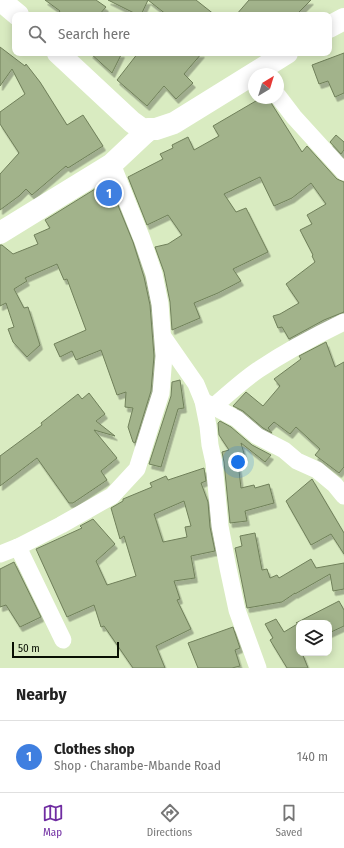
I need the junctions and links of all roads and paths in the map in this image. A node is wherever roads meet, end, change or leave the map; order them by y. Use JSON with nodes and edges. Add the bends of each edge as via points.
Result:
{"nodes":[{"id":1,"x":344,"y":19,"type":"edge"},
{"id":2,"x":332,"y":25,"type":"edge"},
{"id":3,"x":61,"y":56,"type":"edge"},
{"id":4,"x":283,"y":56,"type":"edge"},
{"id":5,"x":266,"y":68,"type":"edge"},
{"id":6,"x":248,"y":79,"type":"edge"},
{"id":7,"x":284,"y":104,"type":"edge"},
{"id":8,"x":146,"y":132,"type":"junction"},
{"id":9,"x":112,"y":164,"type":"junction"},
{"id":10,"x":344,"y":172,"type":"edge"},
{"id":11,"x":0,"y":233,"type":"edge"},
{"id":12,"x":344,"y":322,"type":"edge"},
{"id":13,"x":164,"y":338,"type":"junction"},
{"id":14,"x":208,"y":404,"type":"junction"},
{"id":15,"x":341,"y":487,"type":"edge"},
{"id":16,"x":18,"y":547,"type":"junction"},
{"id":17,"x":0,"y":554,"type":"edge"},
{"id":18,"x":64,"y":640,"type":"dead end"},
{"id":19,"x":258,"y":668,"type":"edge"}],
"edges":[{"from":1,"to":2,"type":"main road"},
{"from":3,"to":8,"type":"main road"},
{"from":4,"to":5,"type":"main road"},
{"from":6,"to":8,"type":"main road","via":[[174,123],[148,129]]},
{"from":7,"to":10,"type":"street"},
{"from":8,"to":9,"type":"main road"},
{"from":9,"to":11,"type":"main road"},
{"from":9,"to":13,"type":"street","via":[[154,274]]},
{"from":12,"to":14,"type":"street","via":[[258,370]]},
{"from":13,"to":14,"type":"street"},
{"from":13,"to":16,"type":"street","via":[[161,392],[137,469],[112,496]]},
{"from":14,"to":15,"type":"street","via":[[236,419],[257,436],[284,450],[297,461],[317,470]]},
{"from":14,"to":19,"type":"street","via":[[220,526],[237,610]]},
{"from":16,"to":17,"type":"street"},
{"from":16,"to":18,"type":"street"}]}
